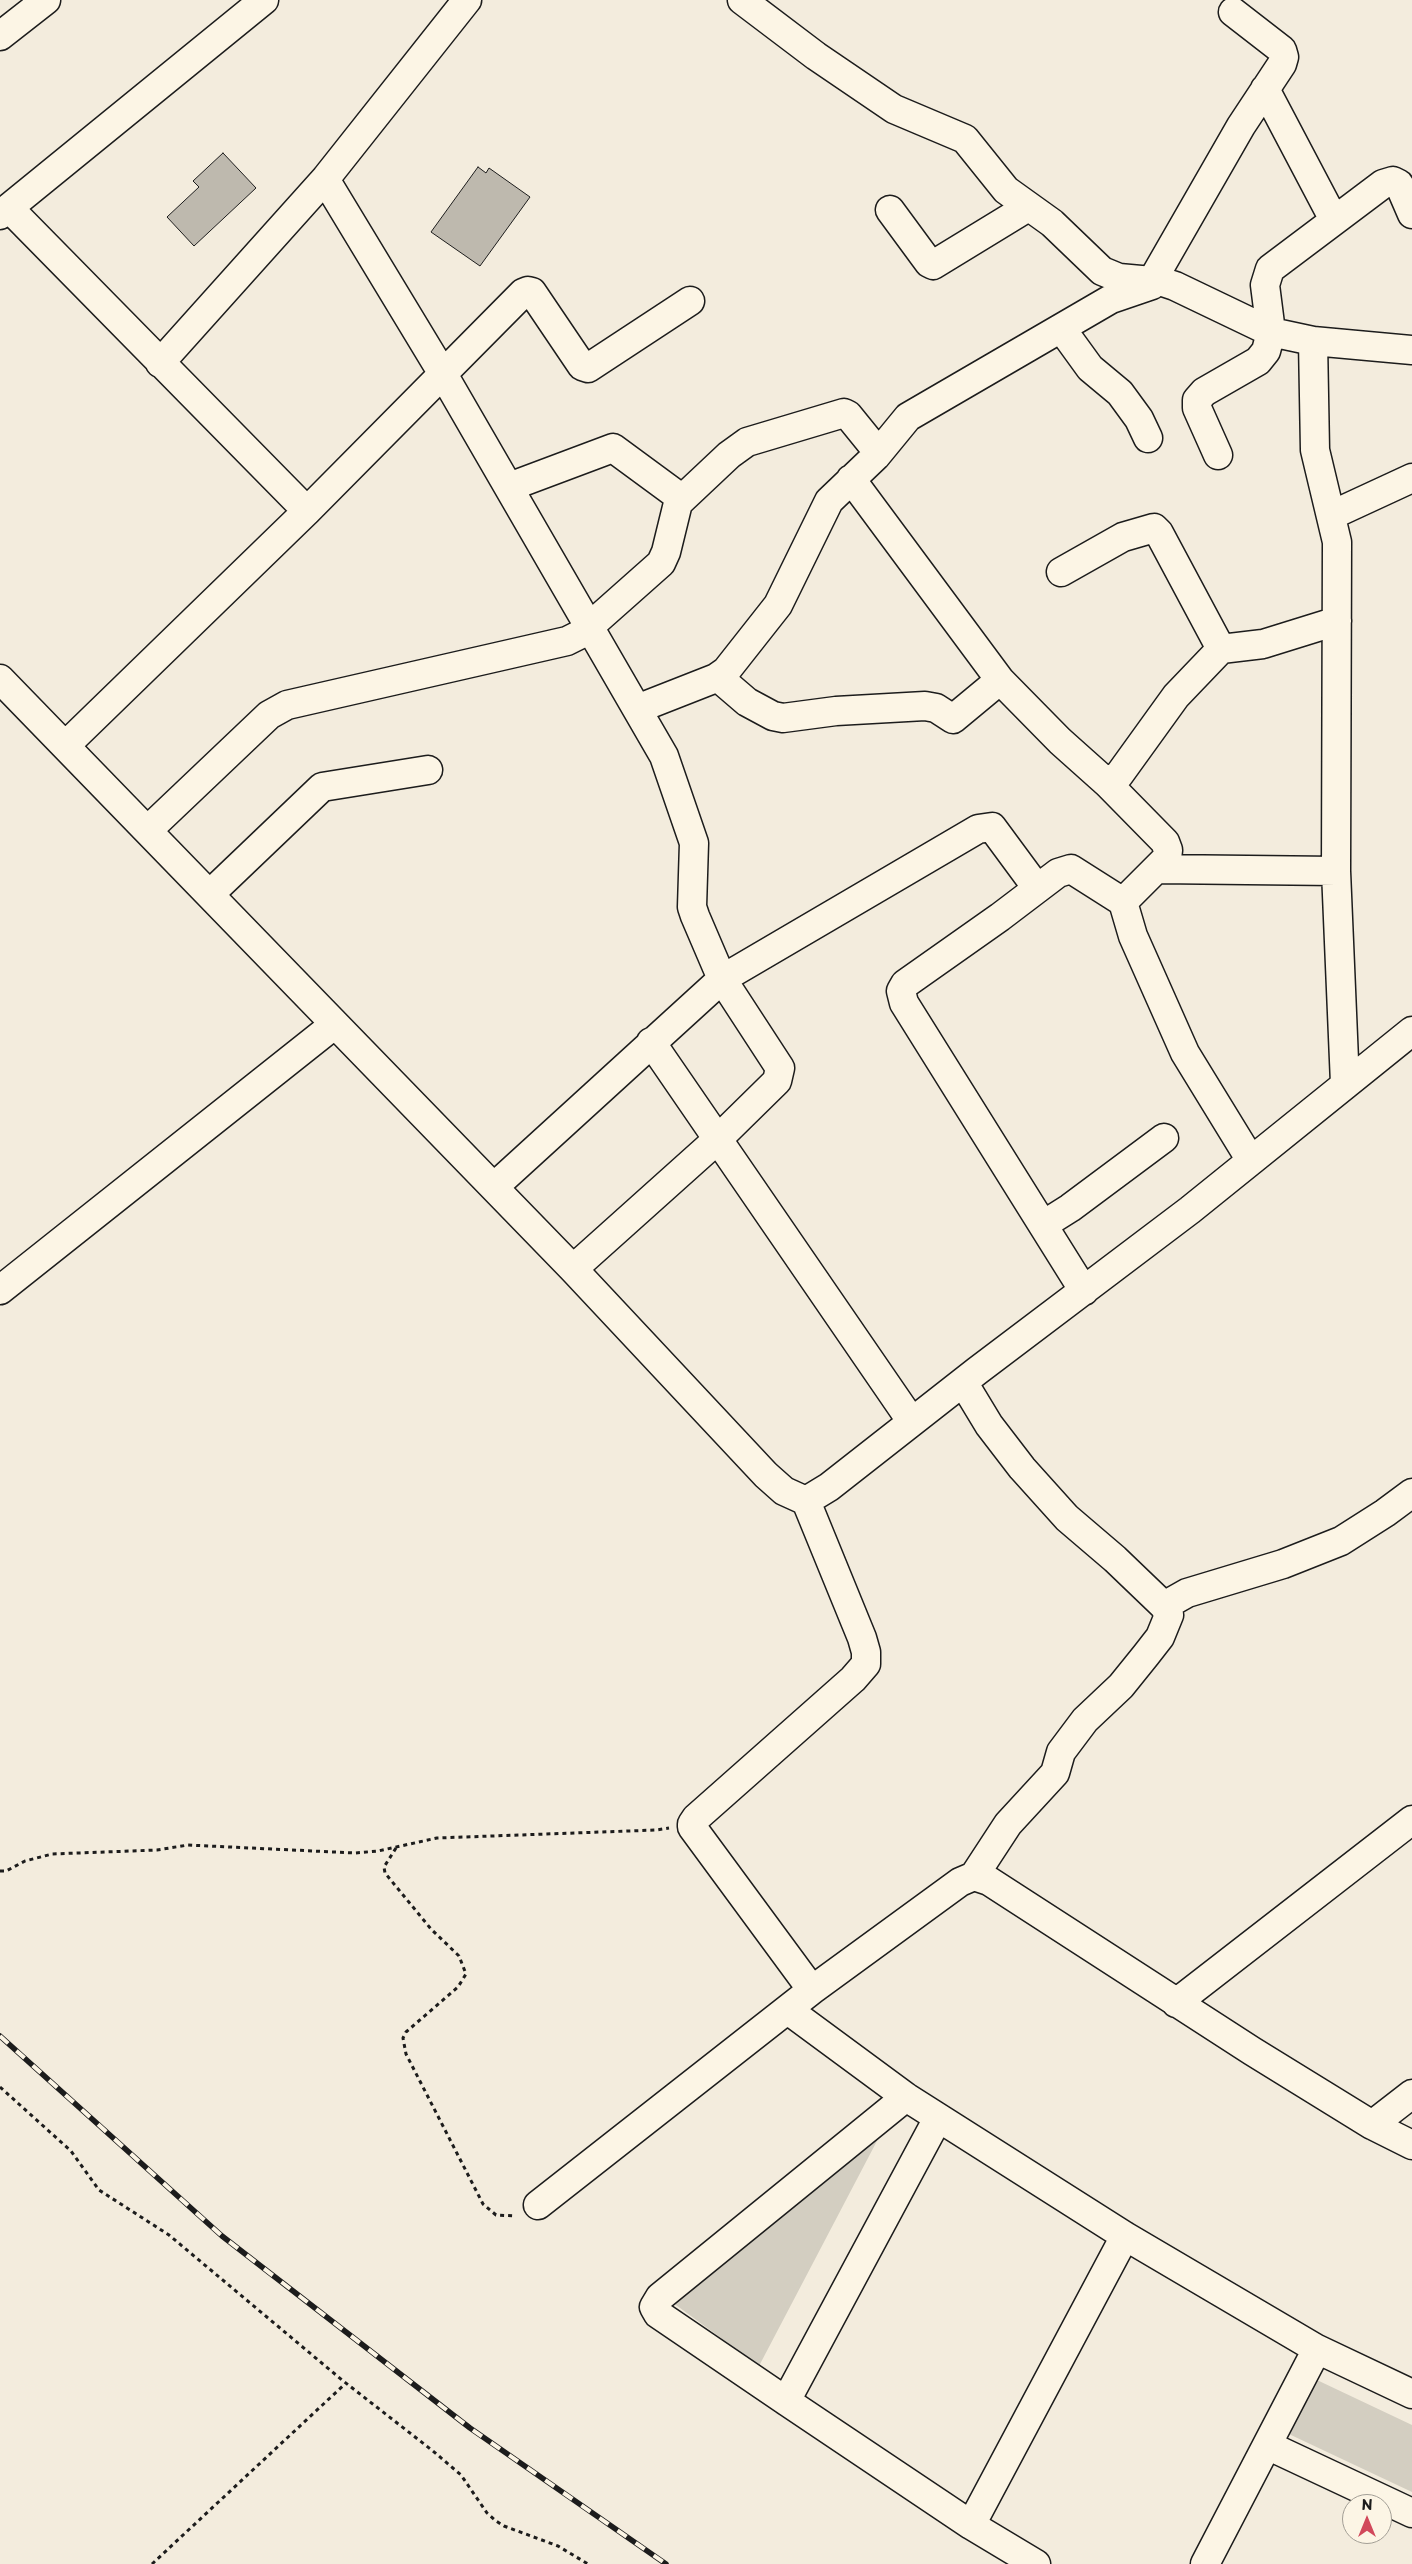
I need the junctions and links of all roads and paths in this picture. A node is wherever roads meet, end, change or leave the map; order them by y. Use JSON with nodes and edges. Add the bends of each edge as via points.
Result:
{"nodes":[{"id":1,"x":46,"y":0,"type":"edge"},
{"id":2,"x":264,"y":0,"type":"edge"},
{"id":3,"x":467,"y":0,"type":"edge"},
{"id":4,"x":742,"y":0,"type":"edge"},
{"id":5,"x":1233,"y":12,"type":"dead end"},
{"id":6,"x":0,"y":36,"type":"edge"},
{"id":7,"x":1265,"y":89,"type":"junction"},
{"id":8,"x":326,"y":178,"type":"junction"},
{"id":9,"x":1028,"y":207,"type":"junction"},
{"id":10,"x":890,"y":210,"type":"dead end"},
{"id":11,"x":4,"y":212,"type":"edge"},
{"id":12,"x":1412,"y":214,"type":"edge"},
{"id":13,"x":1334,"y":220,"type":"junction"},
{"id":14,"x":1158,"y":282,"type":"junction"},
{"id":15,"x":690,"y":302,"type":"dead end"},
{"id":16,"x":1061,"y":328,"type":"junction"},
{"id":17,"x":1271,"y":332,"type":"junction"},
{"id":18,"x":1313,"y":340,"type":"junction"},
{"id":19,"x":1412,"y":350,"type":"edge"},
{"id":20,"x":160,"y":363,"type":"junction"},
{"id":21,"x":443,"y":374,"type":"junction"},
{"id":22,"x":1148,"y":438,"type":"dead end"},
{"id":23,"x":878,"y":452,"type":"junction"},
{"id":24,"x":1218,"y":455,"type":"dead end"},
{"id":25,"x":851,"y":478,"type":"junction"},
{"id":26,"x":1412,"y":478,"type":"edge"},
{"id":27,"x":509,"y":487,"type":"junction"},
{"id":28,"x":681,"y":498,"type":"junction"},
{"id":29,"x":307,"y":511,"type":"junction"},
{"id":30,"x":1332,"y":515,"type":"junction"},
{"id":31,"x":1061,"y":572,"type":"dead end"},
{"id":32,"x":1337,"y":621,"type":"junction"},
{"id":33,"x":591,"y":628,"type":"junction"},
{"id":34,"x":1221,"y":649,"type":"junction"},
{"id":35,"x":725,"y":672,"type":"junction"},
{"id":36,"x":0,"y":679,"type":"edge"},
{"id":37,"x":1000,"y":680,"type":"junction"},
{"id":38,"x":637,"y":709,"type":"junction"},
{"id":39,"x":66,"y":745,"type":"junction"},
{"id":40,"x":428,"y":770,"type":"dead end"},
{"id":41,"x":1107,"y":783,"type":"junction"},
{"id":42,"x":148,"y":830,"type":"junction"},
{"id":43,"x":1158,"y":869,"type":"junction"},
{"id":44,"x":1336,"y":871,"type":"junction"},
{"id":45,"x":1037,"y":888,"type":"junction"},
{"id":46,"x":210,"y":894,"type":"junction"},
{"id":47,"x":1123,"y":902,"type":"junction"},
{"id":48,"x":722,"y":979,"type":"junction"},
{"id":49,"x":335,"y":1024,"type":"junction"},
{"id":50,"x":1412,"y":1031,"type":"edge"},
{"id":51,"x":651,"y":1042,"type":"junction"},
{"id":52,"x":1345,"y":1084,"type":"junction"},
{"id":53,"x":1164,"y":1138,"type":"dead end"},
{"id":54,"x":718,"y":1139,"type":"junction"},
{"id":55,"x":1250,"y":1159,"type":"junction"},
{"id":56,"x":494,"y":1187,"type":"junction"},
{"id":57,"x":1043,"y":1225,"type":"junction"},
{"id":58,"x":573,"y":1269,"type":"junction"},
{"id":59,"x":0,"y":1290,"type":"edge"},
{"id":60,"x":1084,"y":1291,"type":"junction"},
{"id":61,"x":962,"y":1382,"type":"junction"},
{"id":62,"x":912,"y":1422,"type":"junction"},
{"id":63,"x":1412,"y":1492,"type":"edge"},
{"id":64,"x":806,"y":1501,"type":"junction"},
{"id":65,"x":1164,"y":1606,"type":"junction"},
{"id":66,"x":1412,"y":1820,"type":"edge"},
{"id":67,"x":692,"y":1824,"type":"junction"},
{"id":68,"x":396,"y":1847,"type":"junction"},
{"id":69,"x":0,"y":1871,"type":"edge"},
{"id":70,"x":974,"y":1876,"type":"junction"},
{"id":71,"x":812,"y":1990,"type":"junction"},
{"id":72,"x":1176,"y":2003,"type":"junction"},
{"id":73,"x":788,"y":2010,"type":"junction"},
{"id":74,"x":0,"y":2087,"type":"edge"},
{"id":75,"x":1412,"y":2094,"type":"edge"},
{"id":76,"x":906,"y":2097,"type":"junction"},
{"id":77,"x":938,"y":2118,"type":"junction"},
{"id":78,"x":1372,"y":2125,"type":"junction"},
{"id":79,"x":1412,"y":2145,"type":"edge"},
{"id":80,"x":538,"y":2205,"type":"joint"},
{"id":81,"x":1125,"y":2236,"type":"junction"},
{"id":82,"x":1317,"y":2349,"type":"junction"},
{"id":83,"x":346,"y":2383,"type":"junction"},
{"id":84,"x":1412,"y":2394,"type":"edge"},
{"id":85,"x":786,"y":2401,"type":"junction"},
{"id":86,"x":1267,"y":2445,"type":"junction"},
{"id":87,"x":1412,"y":2513,"type":"edge"},
{"id":88,"x":971,"y":2525,"type":"junction"},
{"id":89,"x":152,"y":2564,"type":"edge"},
{"id":90,"x":588,"y":2564,"type":"edge"},
{"id":91,"x":1036,"y":2564,"type":"edge"},
{"id":92,"x":1205,"y":2564,"type":"edge"}],
"edges":[{"from":1,"to":6,"type":"street"},
{"from":2,"to":11,"type":"street"},
{"from":3,"to":8,"type":"street"},
{"from":4,"to":9,"type":"street","via":[[894,109],[965,139],[1006,190]]},
{"from":5,"to":7,"type":"street","via":[[1282,50],[1282,64]]},
{"from":7,"to":13,"type":"street"},
{"from":7,"to":14,"type":"street","via":[[1241,126]]},
{"from":8,"to":20,"type":"street"},
{"from":8,"to":21,"type":"street"},
{"from":9,"to":10,"type":"street","via":[[933,265]]},
{"from":9,"to":14,"type":"street","via":[[1052,223],[1102,271],[1120,278]]},
{"from":11,"to":20,"type":"street"},
{"from":12,"to":13,"type":"street","via":[[1399,184],[1392,180]]},
{"from":13,"to":17,"type":"street","via":[[1270,269],[1265,285]]},
{"from":14,"to":16,"type":"street","via":[[1111,299]]},
{"from":14,"to":17,"type":"street","via":[[1175,286]]},
{"from":15,"to":21,"type":"street","via":[[588,368],[582,366],[536,297],[528,291]]},
{"from":16,"to":22,"type":"street","via":[[1090,368],[1120,393]]},
{"from":16,"to":23,"type":"street","via":[[908,417]]},
{"from":17,"to":18,"type":"street"},
{"from":17,"to":24,"type":"street","via":[[1266,350],[1258,361],[1204,392],[1197,400],[1197,408]]},
{"from":18,"to":19,"type":"street"},
{"from":18,"to":30,"type":"street","via":[[1315,450]]},
{"from":20,"to":29,"type":"street"},
{"from":21,"to":27,"type":"street"},
{"from":21,"to":29,"type":"street"},
{"from":23,"to":25,"type":"street"},
{"from":23,"to":28,"type":"street","via":[[848,414],[840,414],[747,442]]},
{"from":25,"to":35,"type":"street","via":[[823,510],[804,556],[778,605]]},
{"from":25,"to":37,"type":"street"},
{"from":26,"to":30,"type":"street"},
{"from":27,"to":28,"type":"street","via":[[613,448]]},
{"from":27,"to":33,"type":"street"},
{"from":28,"to":33,"type":"street","via":[[674,510],[661,563]]},
{"from":29,"to":39,"type":"street"},
{"from":30,"to":32,"type":"street","via":[[1337,542]]},
{"from":31,"to":34,"type":"street","via":[[1123,536],[1154,528]]},
{"from":32,"to":34,"type":"street","via":[[1263,644]]},
{"from":32,"to":44,"type":"street"},
{"from":33,"to":38,"type":"street"},
{"from":33,"to":42,"type":"street","via":[[567,641],[279,708]]},
{"from":34,"to":41,"type":"street","via":[[1190,679],[1119,775]]},
{"from":35,"to":37,"type":"street","via":[[726,684],[747,702],[783,718],[836,711],[925,706],[936,708],[953,719]]},
{"from":35,"to":38,"type":"street"},
{"from":36,"to":39,"type":"street"},
{"from":37,"to":41,"type":"street"},
{"from":38,"to":48,"type":"street","via":[[664,756],[692,836],[692,907]]},
{"from":39,"to":42,"type":"street"},
{"from":40,"to":46,"type":"street","via":[[322,786]]},
{"from":41,"to":43,"type":"street","via":[[1167,846],[1167,858]]},
{"from":42,"to":46,"type":"street"},
{"from":43,"to":44,"type":"street"},
{"from":43,"to":47,"type":"street"},
{"from":44,"to":52,"type":"street"},
{"from":45,"to":47,"type":"street","via":[[1069,868]]},
{"from":45,"to":48,"type":"street","via":[[992,828],[982,827]]},
{"from":45,"to":57,"type":"street","via":[[905,984],[901,995]]},
{"from":46,"to":49,"type":"street"},
{"from":47,"to":55,"type":"street","via":[[1133,936],[1185,1053]]},
{"from":48,"to":51,"type":"street"},
{"from":48,"to":54,"type":"street","via":[[780,1068],[777,1081]]},
{"from":49,"to":56,"type":"street"},
{"from":49,"to":59,"type":"street"},
{"from":50,"to":52,"type":"street"},
{"from":51,"to":54,"type":"street"},
{"from":51,"to":56,"type":"street"},
{"from":52,"to":55,"type":"street"},
{"from":53,"to":57,"type":"street"},
{"from":54,"to":58,"type":"street"},
{"from":54,"to":62,"type":"street"},
{"from":55,"to":60,"type":"street","via":[[1190,1210]]},
{"from":56,"to":58,"type":"street"},
{"from":57,"to":60,"type":"street"},
{"from":58,"to":64,"type":"street","via":[[776,1485]]},
{"from":60,"to":61,"type":"street"},
{"from":61,"to":62,"type":"street"},
{"from":61,"to":65,"type":"street","via":[[993,1432],[1033,1482]]},
{"from":62,"to":64,"type":"street","via":[[829,1487]]},
{"from":63,"to":65,"type":"street","via":[[1386,1513],[1341,1541],[1282,1564],[1187,1593]]},
{"from":64,"to":67,"type":"street","via":[[862,1638],[866,1664],[854,1679]]},
{"from":65,"to":70,"type":"street","via":[[1168,1619],[1160,1637],[1121,1686],[1085,1720],[1061,1752],[1055,1773],[1008,1824]]},
{"from":66,"to":72,"type":"street"},
{"from":67,"to":68,"type":"path","via":[[656,1830],[437,1838]]},
{"from":67,"to":71,"type":"street"},
{"from":68,"to":69,"type":"path","via":[[355,1853],[188,1845],[156,1850],[52,1854]]},
{"from":68,"to":80,"type":"path","via":[[384,1867],[385,1873],[431,1929],[459,1956],[466,1974],[458,1987],[406,2032],[403,2038],[406,2054],[476,2194],[489,2211],[510,2216]]},
{"from":70,"to":71,"type":"street","via":[[960,1882]]},
{"from":70,"to":72,"type":"street","via":[[989,1881]]},
{"from":71,"to":73,"type":"street"},
{"from":72,"to":78,"type":"street"},
{"from":73,"to":76,"type":"street"},
{"from":73,"to":80,"type":"street"},
{"from":74,"to":83,"type":"path","via":[[71,2151],[99,2190],[169,2235]]},
{"from":75,"to":78,"type":"street"},
{"from":76,"to":77,"type":"street"},
{"from":76,"to":85,"type":"street","via":[[656,2301],[654,2306],[658,2314]]},
{"from":77,"to":81,"type":"street"},
{"from":77,"to":85,"type":"street"},
{"from":78,"to":79,"type":"street"},
{"from":81,"to":82,"type":"street"},
{"from":81,"to":88,"type":"street"},
{"from":82,"to":84,"type":"street"},
{"from":82,"to":86,"type":"street"},
{"from":83,"to":89,"type":"path"},
{"from":83,"to":90,"type":"path","via":[[457,2471],[496,2521],[558,2546]]},
{"from":85,"to":88,"type":"street"},
{"from":86,"to":87,"type":"street"},
{"from":86,"to":92,"type":"street"},
{"from":88,"to":91,"type":"street"}]}
